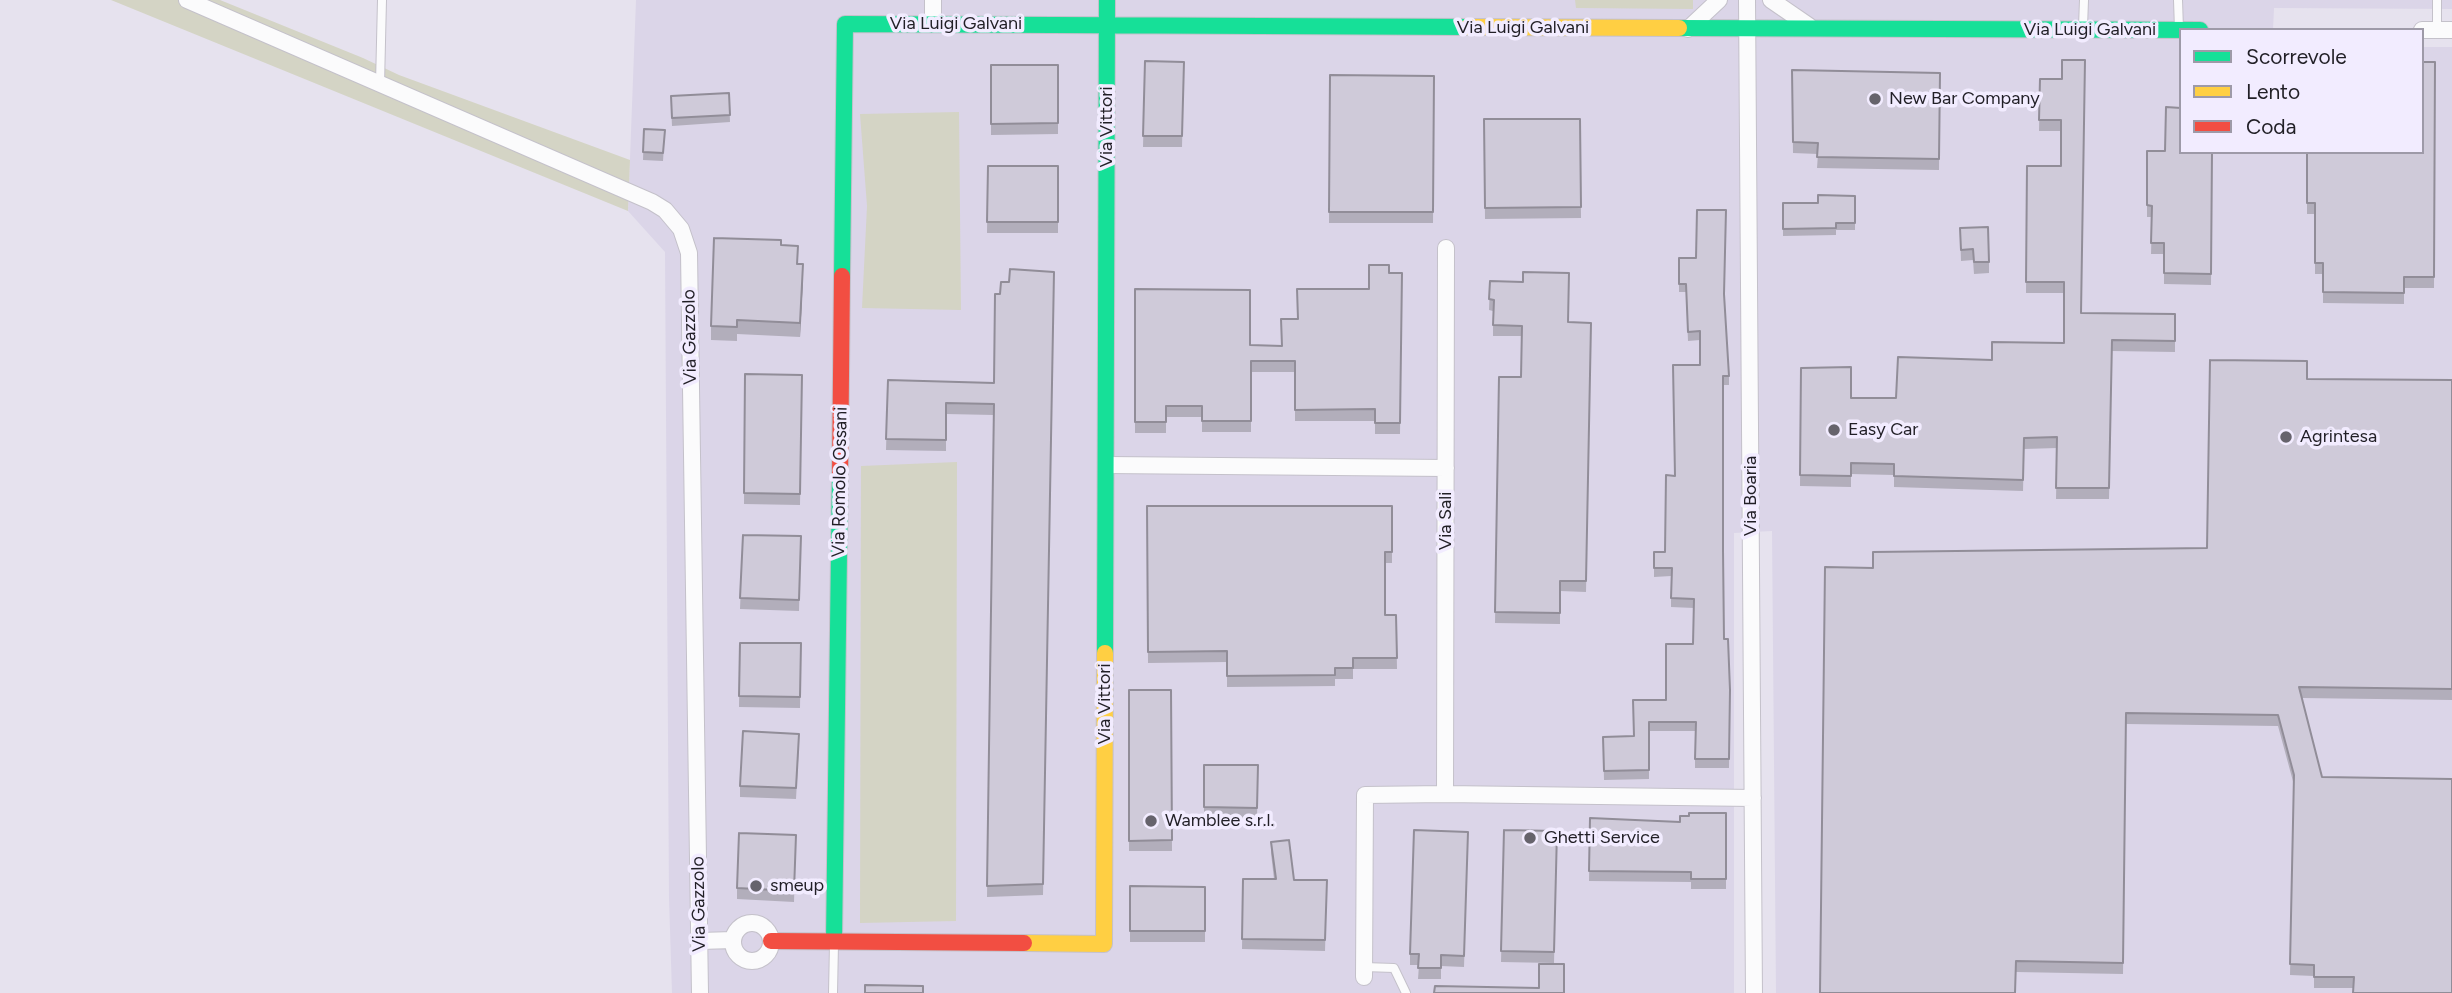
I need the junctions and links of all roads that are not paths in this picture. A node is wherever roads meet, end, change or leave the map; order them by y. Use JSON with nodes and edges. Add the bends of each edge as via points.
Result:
{"nodes":[{"id":1,"x":187,"y":0,"type":"edge"},
{"id":2,"x":382,"y":0,"type":"edge"},
{"id":3,"x":933,"y":0,"type":"edge"},
{"id":4,"x":1108,"y":0,"type":"edge"},
{"id":5,"x":1719,"y":0,"type":"edge"},
{"id":6,"x":1747,"y":0,"type":"edge"},
{"id":7,"x":1771,"y":0,"type":"edge"},
{"id":8,"x":2084,"y":0,"type":"edge"},
{"id":9,"x":2178,"y":0,"type":"edge"},
{"id":10,"x":2437,"y":0,"type":"edge"},
{"id":11,"x":845,"y":24,"type":"joint"},
{"id":12,"x":933,"y":24,"type":"junction"},
{"id":13,"x":1107,"y":25,"type":"junction"},
{"id":14,"x":1688,"y":29,"type":"junction"},
{"id":15,"x":1748,"y":29,"type":"junction"},
{"id":16,"x":1815,"y":29,"type":"junction"},
{"id":17,"x":2083,"y":30,"type":"junction"},
{"id":18,"x":2179,"y":30,"type":"edge"},
{"id":19,"x":2437,"y":30,"type":"edge"},
{"id":20,"x":380,"y":83,"type":"junction"},
{"id":21,"x":1446,"y":248,"type":"dead end"},
{"id":22,"x":1107,"y":465,"type":"junction"},
{"id":23,"x":1446,"y":468,"type":"junction"},
{"id":24,"x":1445,"y":794,"type":"junction"},
{"id":25,"x":1753,"y":798,"type":"junction"},
{"id":26,"x":733,"y":940,"type":"junction"},
{"id":27,"x":700,"y":941,"type":"junction"},
{"id":28,"x":771,"y":941,"type":"junction"},
{"id":29,"x":834,"y":941,"type":"junction"},
{"id":30,"x":1364,"y":972,"type":"joint"},
{"id":31,"x":700,"y":993,"type":"edge"},
{"id":32,"x":833,"y":993,"type":"edge"},
{"id":33,"x":1406,"y":993,"type":"edge"},
{"id":34,"x":1754,"y":993,"type":"edge"}],
"edges":[{"from":1,"to":20,"type":"street","name":"Via Gazzolo"},
{"from":2,"to":20,"type":"lane"},
{"from":3,"to":12,"type":"street"},
{"from":4,"to":13,"type":"street","name":"Via Vittori"},
{"from":5,"to":14,"type":"street"},
{"from":6,"to":15,"type":"street","name":"Via Boaria"},
{"from":7,"to":16,"type":"street"},
{"from":8,"to":17,"type":"lane"},
{"from":9,"to":18,"type":"lane"},
{"from":10,"to":19,"type":"lane"},
{"from":11,"to":12,"type":"street","name":"Via Luigi Galvani"},
{"from":11,"to":29,"type":"street","name":"Via Romolo Ossani"},
{"from":12,"to":13,"type":"street","name":"Via Luigi Galvani"},
{"from":13,"to":14,"type":"street","name":"Via Luigi Galvani"},
{"from":13,"to":22,"type":"street","name":"Via Vittori"},
{"from":14,"to":15,"type":"street","name":"Via Luigi Galvani"},
{"from":15,"to":16,"type":"street","name":"Via Luigi Galvani"},
{"from":15,"to":25,"type":"street","name":"Via Boaria"},
{"from":16,"to":17,"type":"street","name":"Via Luigi Galvani"},
{"from":17,"to":18,"type":"street","name":"Via Luigi Galvani"},
{"from":20,"to":27,"type":"street","name":"Via Gazzolo","via":[[652,202],[673,219],[686,240]]},
{"from":21,"to":23,"type":"street","name":"Via Sali"},
{"from":22,"to":23,"type":"street"},
{"from":22,"to":29,"type":"street","name":"Via Vittori","via":[[1104,944]]},
{"from":23,"to":24,"type":"street","name":"Via Sali"},
{"from":24,"to":25,"type":"street"},
{"from":24,"to":30,"type":"street","via":[[1365,795]]},
{"from":25,"to":34,"type":"street","name":"Via Boaria"},
{"from":26,"to":27,"type":"street"},
{"from":26,"to":28,"type":"street","via":[[744,925],[755,923],[766,930]]},
{"from":26,"to":28,"type":"street","via":[[736,952],[751,961],[767,953]]},
{"from":27,"to":31,"type":"street","name":"Via Gazzolo"},
{"from":28,"to":29,"type":"street"},
{"from":29,"to":32,"type":"lane"},
{"from":30,"to":33,"type":"lane","via":[[1394,968]]}]}
